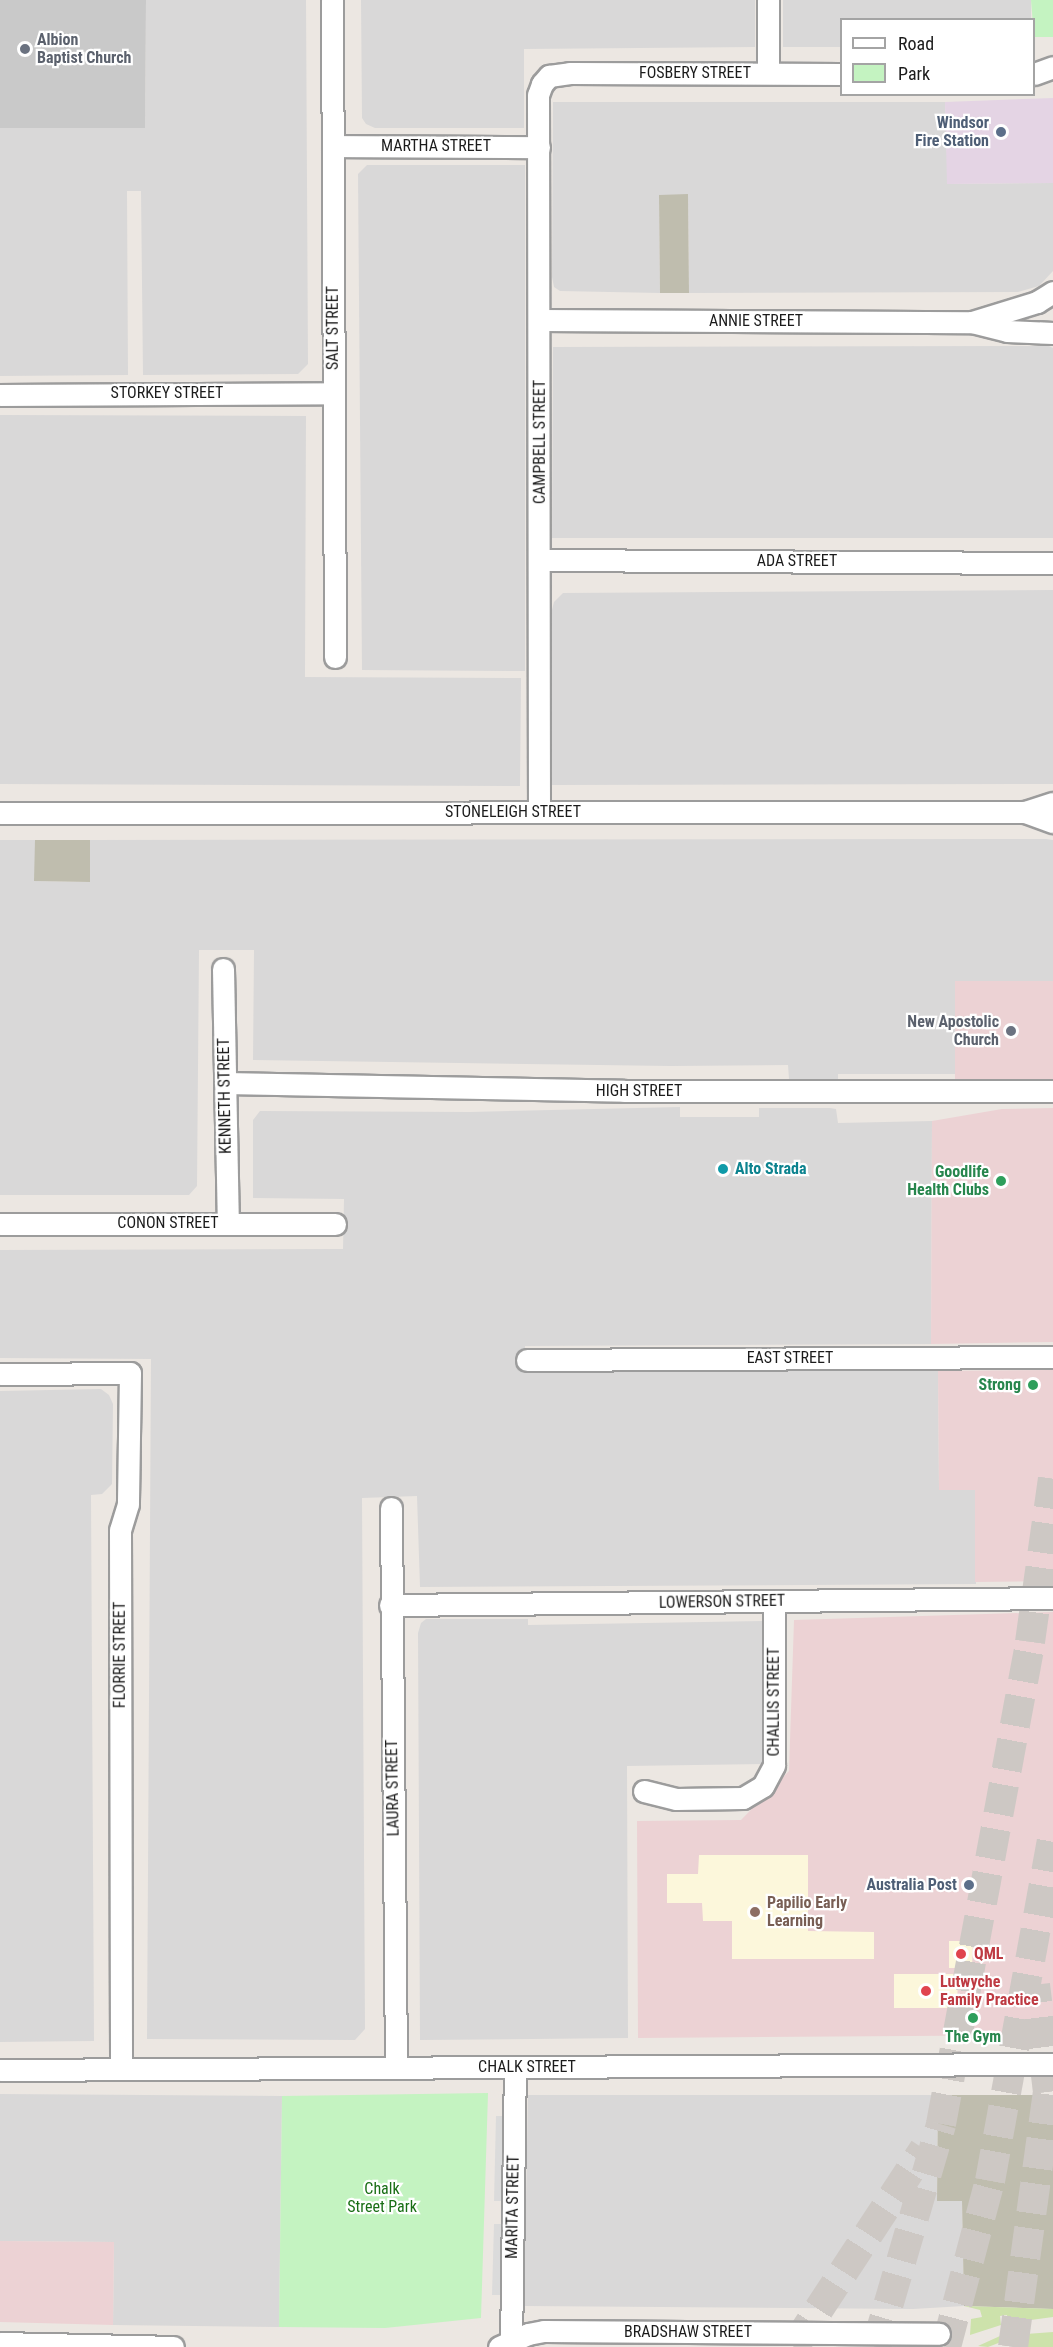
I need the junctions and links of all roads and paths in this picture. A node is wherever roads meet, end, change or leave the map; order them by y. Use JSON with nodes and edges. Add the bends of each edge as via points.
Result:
{"nodes":[{"id":1,"x":332,"y":0,"type":"edge"},
{"id":2,"x":768,"y":0,"type":"edge"},
{"id":3,"x":1053,"y":67,"type":"edge"},
{"id":4,"x":768,"y":73,"type":"junction"},
{"id":5,"x":840,"y":74,"type":"edge"},
{"id":6,"x":1035,"y":74,"type":"edge"},
{"id":7,"x":1035,"y":74,"type":"edge"},
{"id":8,"x":549,"y":76,"type":"joint"},
{"id":9,"x":1053,"y":76,"type":"edge"},
{"id":10,"x":333,"y":146,"type":"junction"},
{"id":11,"x":539,"y":147,"type":"junction"},
{"id":12,"x":1053,"y":292,"type":"edge"},
{"id":13,"x":540,"y":320,"type":"junction"},
{"id":14,"x":972,"y":322,"type":"junction"},
{"id":15,"x":1053,"y":333,"type":"edge"},
{"id":16,"x":334,"y":393,"type":"junction"},
{"id":17,"x":0,"y":395,"type":"edge"},
{"id":18,"x":540,"y":560,"type":"junction"},
{"id":19,"x":1053,"y":563,"type":"edge"},
{"id":20,"x":335,"y":657,"type":"dead end"},
{"id":21,"x":1053,"y":803,"type":"edge"},
{"id":22,"x":1025,"y":812,"type":"junction"},
{"id":23,"x":0,"y":813,"type":"edge"},
{"id":24,"x":539,"y":813,"type":"junction"},
{"id":25,"x":1053,"y":822,"type":"edge"},
{"id":26,"x":223,"y":969,"type":"dead end"},
{"id":27,"x":225,"y":1083,"type":"junction"},
{"id":28,"x":1053,"y":1090,"type":"edge"},
{"id":29,"x":228,"y":1223,"type":"junction"},
{"id":30,"x":0,"y":1224,"type":"edge"},
{"id":31,"x":335,"y":1224,"type":"dead end"},
{"id":32,"x":1053,"y":1357,"type":"edge"},
{"id":33,"x":527,"y":1360,"type":"dead end"},
{"id":34,"x":0,"y":1374,"type":"edge"},
{"id":35,"x":391,"y":1508,"type":"dead end"},
{"id":36,"x":1053,"y":1598,"type":"edge"},
{"id":37,"x":774,"y":1601,"type":"junction"},
{"id":38,"x":390,"y":1605,"type":"junction"},
{"id":39,"x":644,"y":1791,"type":"dead end"},
{"id":40,"x":1053,"y":2064,"type":"edge"},
{"id":41,"x":515,"y":2067,"type":"junction"},
{"id":42,"x":396,"y":2068,"type":"junction"},
{"id":43,"x":121,"y":2069,"type":"junction"},
{"id":44,"x":0,"y":2070,"type":"edge"},
{"id":45,"x":939,"y":2334,"type":"dead end"},
{"id":46,"x":0,"y":2343,"type":"edge"},
{"id":47,"x":507,"y":2345,"type":"edge"},
{"id":48,"x":173,"y":2347,"type":"edge"}],
"edges":[{"from":1,"to":10,"type":"street","name":"SALT STREET"},
{"from":2,"to":4,"type":"street"},
{"from":3,"to":6,"type":"street"},
{"from":4,"to":5,"type":"street","name":"FOSBERY STREET"},
{"from":4,"to":8,"type":"street","name":"FOSBERY STREET"},
{"from":7,"to":9,"type":"street"},
{"from":8,"to":11,"type":"street","name":"CAMPBELL STREET","via":[[538,95]]},
{"from":10,"to":11,"type":"street","name":"MARTHA STREET"},
{"from":10,"to":16,"type":"street","name":"SALT STREET"},
{"from":11,"to":13,"type":"street","name":"CAMPBELL STREET"},
{"from":12,"to":14,"type":"street","name":"ANNIE STREET","via":[[1036,302]]},
{"from":13,"to":14,"type":"street","name":"ANNIE STREET"},
{"from":13,"to":18,"type":"street","name":"CAMPBELL STREET"},
{"from":14,"to":15,"type":"street","name":"ANNIE STREET","via":[[1007,331]]},
{"from":16,"to":17,"type":"street","name":"STORKEY STREET"},
{"from":16,"to":20,"type":"street","name":"SALT STREET"},
{"from":18,"to":19,"type":"street","name":"ADA STREET"},
{"from":18,"to":24,"type":"street","name":"CAMPBELL STREET"},
{"from":21,"to":22,"type":"street","name":"STONELEIGH STREET"},
{"from":22,"to":24,"type":"street","name":"STONELEIGH STREET"},
{"from":22,"to":25,"type":"street","name":"STONELEIGH STREET"},
{"from":23,"to":24,"type":"street","name":"STONELEIGH STREET"},
{"from":26,"to":27,"type":"street","name":"KENNETH STREET"},
{"from":27,"to":28,"type":"street","name":"HIGH STREET","via":[[624,1091]]},
{"from":27,"to":29,"type":"street","name":"KENNETH STREET"},
{"from":29,"to":30,"type":"street","name":"CONON STREET"},
{"from":29,"to":31,"type":"street","name":"CONON STREET"},
{"from":32,"to":33,"type":"street","name":"EAST STREET"},
{"from":34,"to":43,"type":"street","name":"FLORRIE STREET","via":[[130,1373],[128,1504],[120,1530]]},
{"from":35,"to":38,"type":"street","name":"LAURA STREET"},
{"from":36,"to":37,"type":"street","name":"LOWERSON STREET"},
{"from":37,"to":38,"type":"street","name":"LOWERSON STREET"},
{"from":37,"to":39,"type":"street","name":"CHALLIS STREET","via":[[774,1765],[763,1786],[743,1798],[676,1799]]},
{"from":38,"to":42,"type":"street","name":"LAURA STREET"},
{"from":40,"to":41,"type":"street","name":"CHALK STREET"},
{"from":41,"to":42,"type":"street","name":"CHALK STREET"},
{"from":41,"to":47,"type":"street","name":"MARITA STREET"},
{"from":42,"to":43,"type":"street","name":"CHALK STREET"},
{"from":43,"to":44,"type":"street","name":"CHALK STREET"},
{"from":45,"to":47,"type":"street","name":"BRADSHAW STREET","via":[[544,2331]]},
{"from":46,"to":48,"type":"street"}]}
